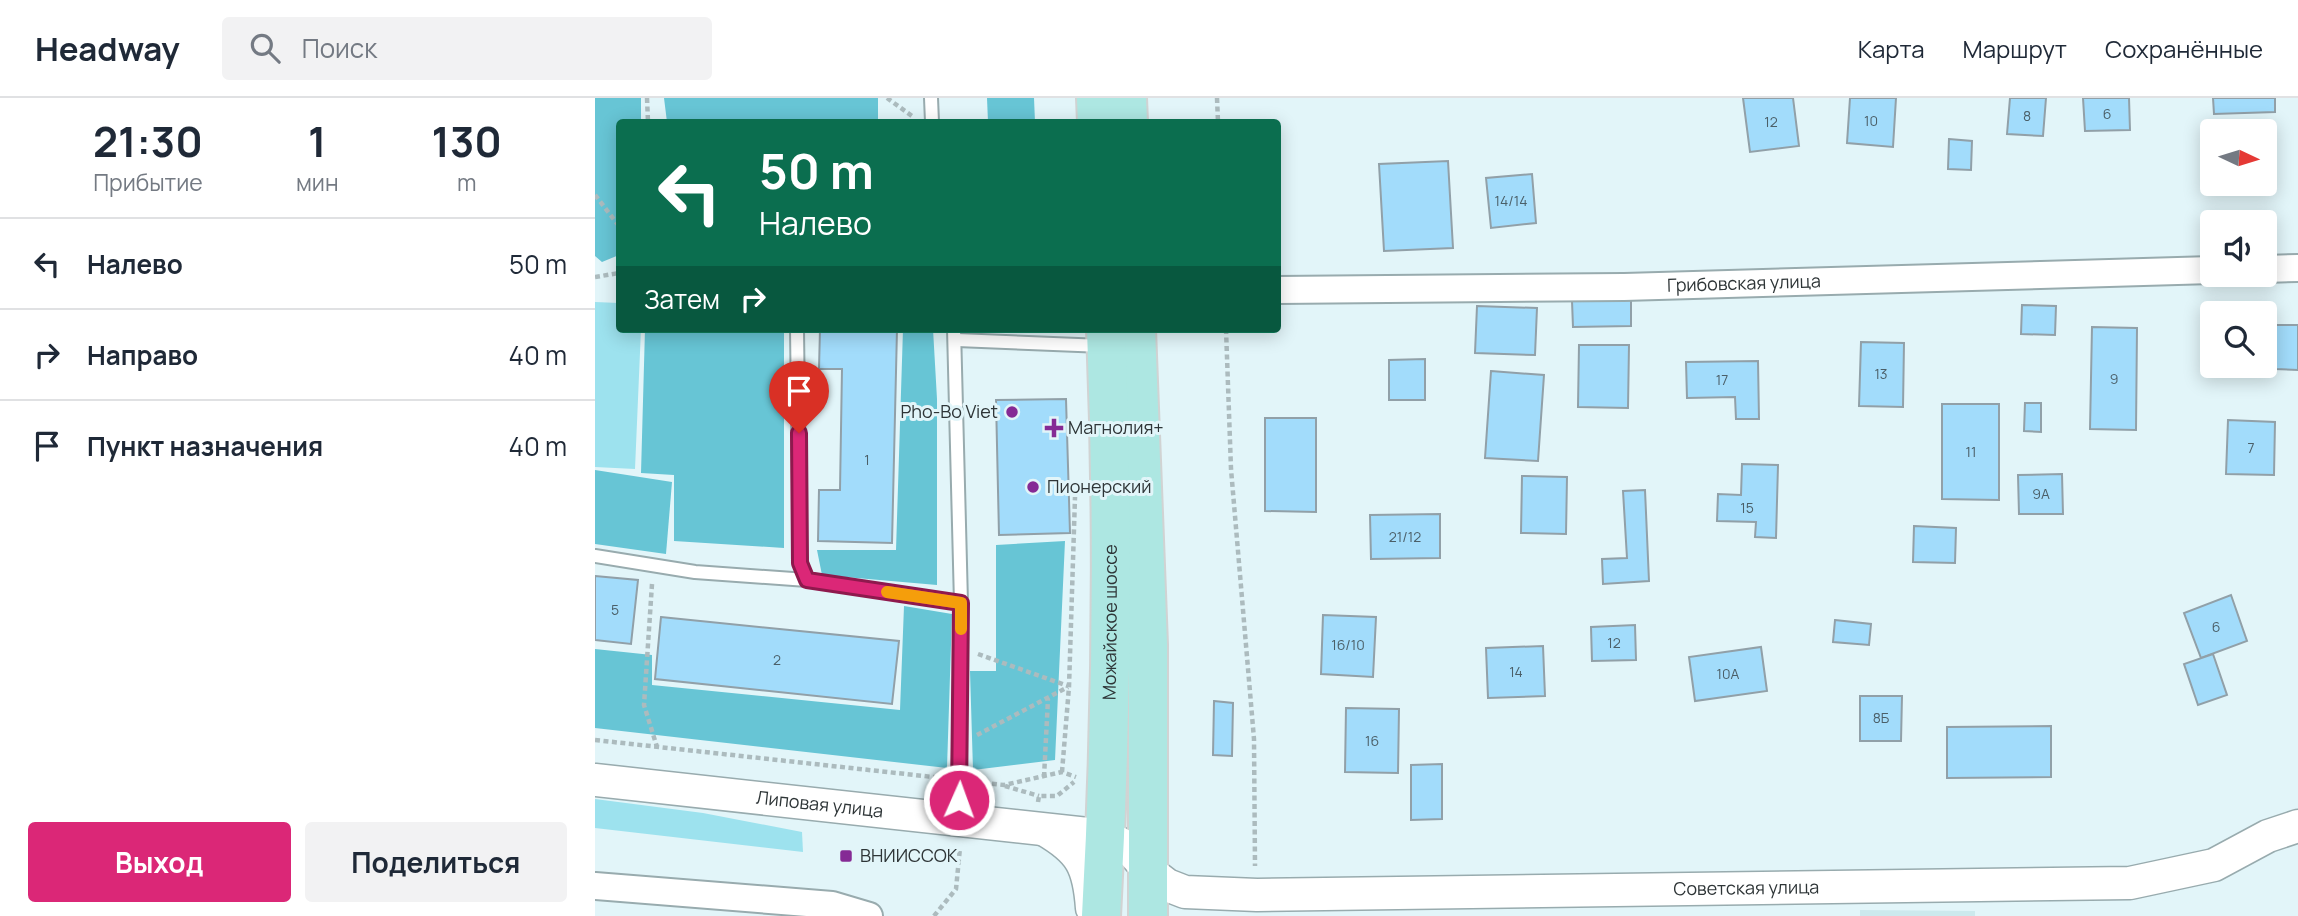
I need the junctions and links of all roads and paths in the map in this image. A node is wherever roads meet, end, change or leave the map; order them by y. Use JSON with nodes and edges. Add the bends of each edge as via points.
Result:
{"nodes":[{"id":1,"x":647,"y":98,"type":"edge"},
{"id":2,"x":887,"y":98,"type":"edge"},
{"id":3,"x":931,"y":98,"type":"edge"},
{"id":4,"x":1096,"y":98,"type":"edge"},
{"id":5,"x":1127,"y":98,"type":"edge"},
{"id":6,"x":1217,"y":98,"type":"edge"},
{"id":7,"x":648,"y":119,"type":"edge"},
{"id":8,"x":916,"y":119,"type":"edge"},
{"id":9,"x":932,"y":119,"type":"edge"},
{"id":10,"x":1097,"y":119,"type":"edge"},
{"id":11,"x":1128,"y":119,"type":"edge"},
{"id":12,"x":1217,"y":119,"type":"edge"},
{"id":13,"x":595,"y":195,"type":"edge"},
{"id":14,"x":616,"y":222,"type":"edge"},
{"id":15,"x":2298,"y":268,"type":"edge"},
{"id":16,"x":2277,"y":269,"type":"edge"},
{"id":17,"x":2200,"y":270,"type":"edge"},
{"id":18,"x":616,"y":274,"type":"edge"},
{"id":19,"x":595,"y":278,"type":"edge"},
{"id":20,"x":1281,"y":290,"type":"edge"},
{"id":21,"x":797,"y":333,"type":"edge"},
{"id":22,"x":1226,"y":333,"type":"edge"},
{"id":23,"x":956,"y":335,"type":"edge"},
{"id":24,"x":1116,"y":335,"type":"edge"},
{"id":25,"x":1075,"y":516,"type":"dead end"},
{"id":26,"x":595,"y":556,"type":"edge"},
{"id":27,"x":653,"y":565,"type":"junction"},
{"id":28,"x":807,"y":580,"type":"junction"},
{"id":29,"x":961,"y":603,"type":"junction"},
{"id":30,"x":961,"y":648,"type":"junction"},
{"id":31,"x":1069,"y":687,"type":"junction"},
{"id":32,"x":1048,"y":698,"type":"junction"},
{"id":33,"x":595,"y":740,"type":"edge"},
{"id":34,"x":961,"y":744,"type":"junction"},
{"id":35,"x":657,"y":747,"type":"junction"},
{"id":36,"x":1062,"y":772,"type":"junction"},
{"id":37,"x":1044,"y":777,"type":"junction"},
{"id":38,"x":1089,"y":777,"type":"junction"},
{"id":39,"x":595,"y":780,"type":"edge"},
{"id":40,"x":960,"y":780,"type":"junction"},
{"id":41,"x":1004,"y":785,"type":"junction"},
{"id":42,"x":1039,"y":796,"type":"dead end"},
{"id":43,"x":958,"y":820,"type":"junction"},
{"id":44,"x":2298,"y":826,"type":"edge"},
{"id":45,"x":1044,"y":829,"type":"junction"},
{"id":46,"x":1106,"y":836,"type":"junction"},
{"id":47,"x":972,"y":850,"type":"dead end"},
{"id":48,"x":1150,"y":872,"type":"junction"},
{"id":49,"x":595,"y":886,"type":"edge"},
{"id":50,"x":1185,"y":892,"type":"junction"},
{"id":51,"x":1257,"y":895,"type":"junction"},
{"id":52,"x":869,"y":916,"type":"edge"},
{"id":53,"x":934,"y":916,"type":"edge"},
{"id":54,"x":1093,"y":916,"type":"edge"},
{"id":55,"x":1101,"y":916,"type":"edge"},
{"id":56,"x":1148,"y":916,"type":"edge"},
{"id":57,"x":1164,"y":916,"type":"edge"}],
"edges":[{"from":1,"to":7,"type":"path"},
{"from":2,"to":8,"type":"path"},
{"from":3,"to":9,"type":"lane"},
{"from":4,"to":10,"type":"main road"},
{"from":5,"to":11,"type":"main road"},
{"from":6,"to":12,"type":"path"},
{"from":13,"to":14,"type":"path"},
{"from":15,"to":16,"type":"street"},
{"from":17,"to":20,"type":"street","name":"Грибовская улица","via":[[1624,287]]},
{"from":18,"to":19,"type":"path"},
{"from":21,"to":28,"type":"lane","via":[[800,563]]},
{"from":22,"to":51,"type":"path","via":[[1231,469],[1254,739]]},
{"from":23,"to":24,"type":"lane"},
{"from":23,"to":29,"type":"lane"},
{"from":24,"to":38,"type":"main road","name":"Можайское шоссе","via":[[1113,541]]},
{"from":24,"to":48,"type":"main road","name":"Можайское шоссе","via":[[1146,526]]},
{"from":25,"to":31,"type":"path"},
{"from":26,"to":27,"type":"lane"},
{"from":27,"to":28,"type":"lane"},
{"from":27,"to":35,"type":"path","via":[[644,705]]},
{"from":28,"to":29,"type":"lane"},
{"from":29,"to":30,"type":"lane"},
{"from":30,"to":31,"type":"path"},
{"from":30,"to":34,"type":"lane"},
{"from":31,"to":32,"type":"path"},
{"from":31,"to":36,"type":"path"},
{"from":32,"to":34,"type":"path"},
{"from":32,"to":37,"type":"path"},
{"from":33,"to":35,"type":"path"},
{"from":34,"to":40,"type":"lane"},
{"from":35,"to":40,"type":"path"},
{"from":36,"to":37,"type":"path"},
{"from":36,"to":38,"type":"path"},
{"from":37,"to":41,"type":"path"},
{"from":38,"to":45,"type":"street","name":"Липовая улица","via":[[1089,805],[1072,821]]},
{"from":38,"to":46,"type":"main road","name":"Можайское шоссе"},
{"from":39,"to":43,"type":"street","name":"Липовая улица"},
{"from":40,"to":41,"type":"path"},
{"from":40,"to":43,"type":"lane"},
{"from":41,"to":42,"type":"path"},
{"from":43,"to":45,"type":"street","name":"Липовая улица"},
{"from":44,"to":51,"type":"street","name":"Советская улица","via":[[2268,836],[2214,865],[2130,883]]},
{"from":45,"to":46,"type":"street","name":"Липовая улица"},
{"from":45,"to":54,"type":"street","name":"Липовая улица","via":[[1071,845],[1083,862]]},
{"from":46,"to":48,"type":"street","name":"Липовая улица","via":[[1131,849]]},
{"from":46,"to":55,"type":"main road","name":"Можайское шоссе"},
{"from":47,"to":53,"type":"path","via":[[960,848],[956,889]]},
{"from":48,"to":50,"type":"street","name":"Советская улица"},
{"from":48,"to":56,"type":"main road","name":"Можайское шоссе"},
{"from":49,"to":52,"type":"street","via":[[832,905]]},
{"from":50,"to":51,"type":"street","name":"Советская улица"},
{"from":50,"to":57,"type":"street"}]}
